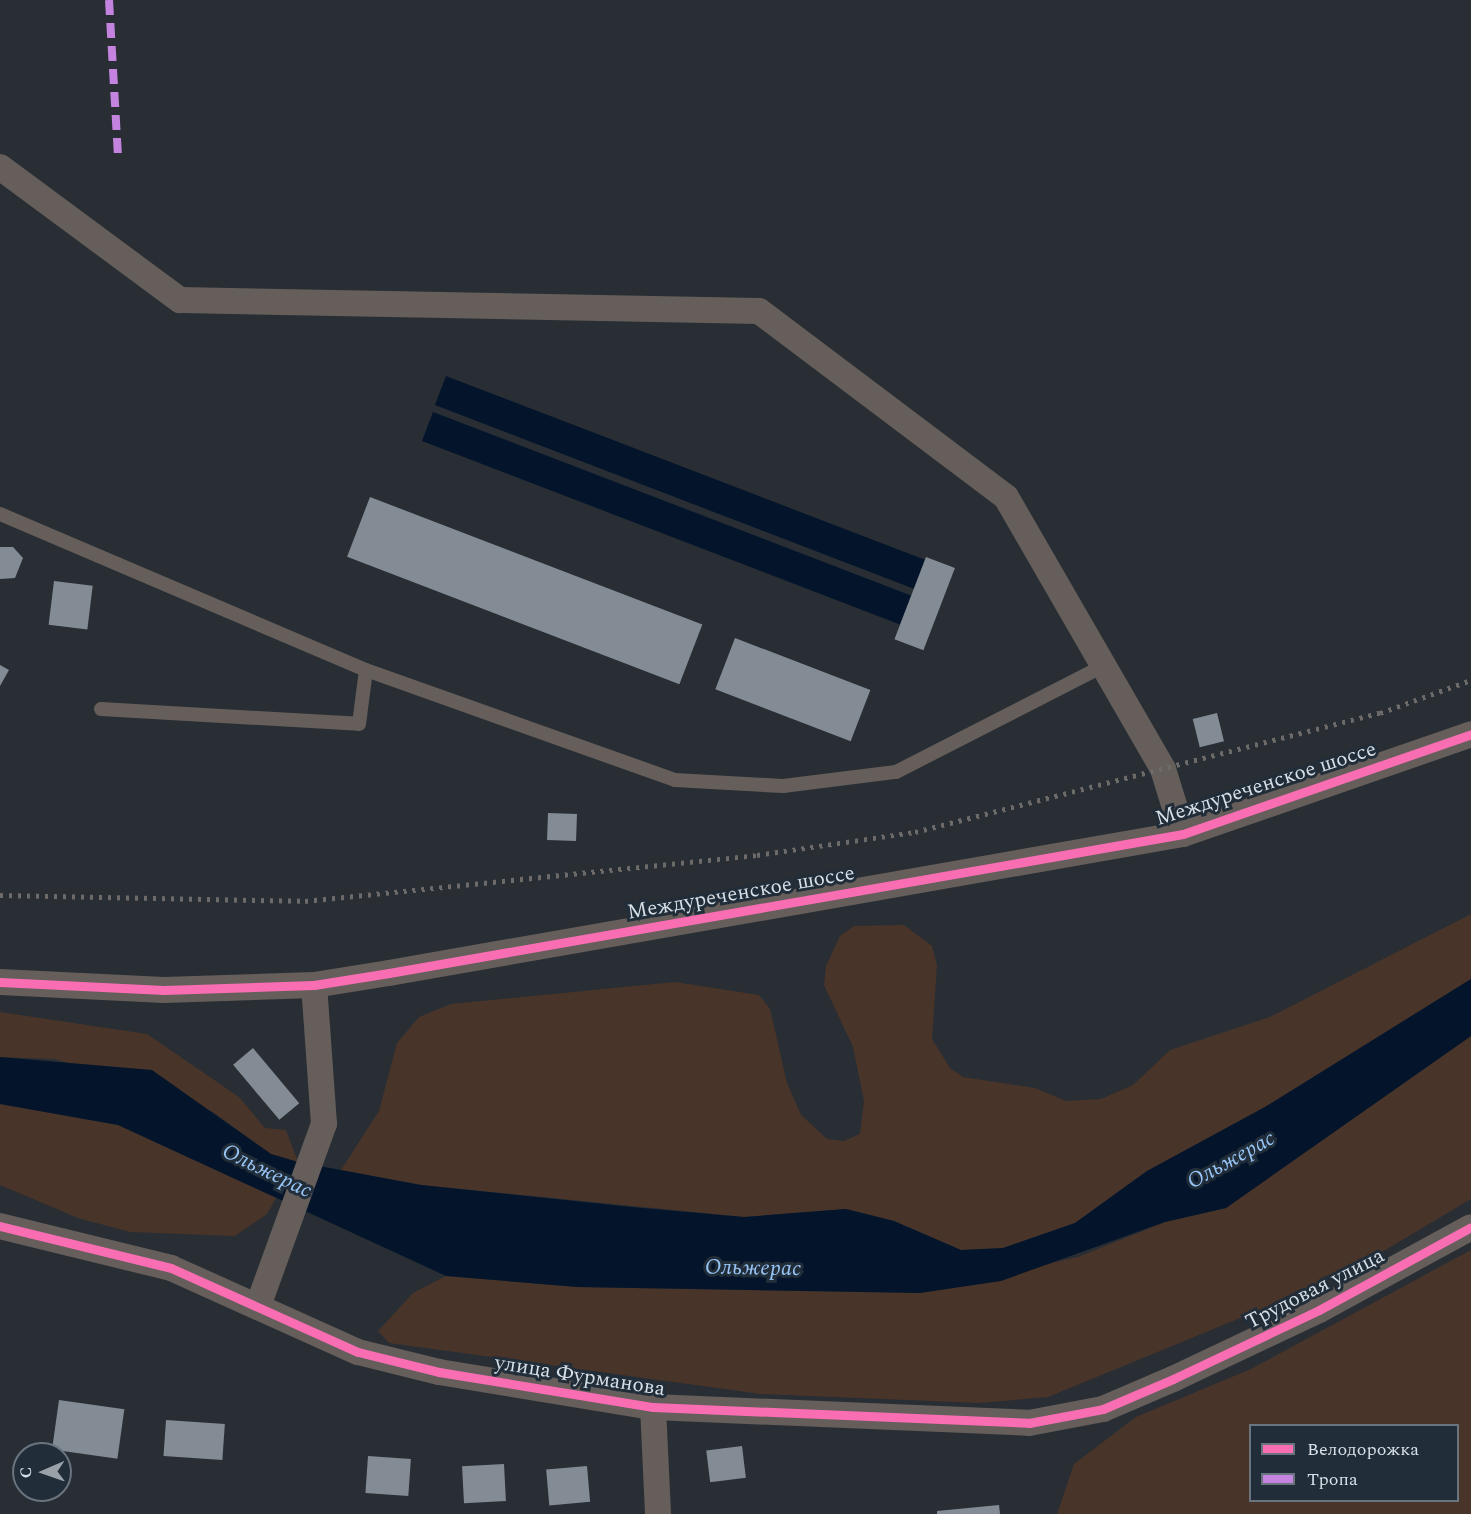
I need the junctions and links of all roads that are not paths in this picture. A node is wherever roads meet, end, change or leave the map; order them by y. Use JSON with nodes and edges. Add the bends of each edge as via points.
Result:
{"nodes":[{"id":1,"x":0,"y":167,"type":"edge"},
{"id":2,"x":0,"y":514,"type":"edge"},
{"id":3,"x":1101,"y":667,"type":"junction"},
{"id":4,"x":366,"y":670,"type":"junction"},
{"id":5,"x":101,"y":709,"type":"dead end"},
{"id":6,"x":1471,"y":734,"type":"edge"},
{"id":7,"x":1183,"y":834,"type":"junction"},
{"id":8,"x":0,"y":982,"type":"edge"},
{"id":9,"x":314,"y":985,"type":"junction"},
{"id":10,"x":0,"y":1226,"type":"edge"},
{"id":11,"x":1471,"y":1227,"type":"edge"},
{"id":12,"x":258,"y":1306,"type":"junction"},
{"id":13,"x":1173,"y":1379,"type":"joint"},
{"id":14,"x":653,"y":1407,"type":"junction"},
{"id":15,"x":658,"y":1514,"type":"edge"}],
"edges":[{"from":1,"to":3,"type":"street","via":[[180,300],[759,311],[1006,497]]},
{"from":2,"to":4,"type":"lane"},
{"from":3,"to":4,"type":"lane","via":[[896,772],[783,786],[675,780]]},
{"from":3,"to":7,"type":"street","via":[[1163,769]]},
{"from":4,"to":5,"type":"lane","via":[[359,724]]},
{"from":6,"to":7,"type":"street","name":"Междуреченское шоссе"},
{"from":7,"to":9,"type":"street","name":"Междуреченское шоссе"},
{"from":8,"to":9,"type":"street","name":"Междуреченское шоссе","via":[[164,990]]},
{"from":9,"to":12,"type":"street","via":[[324,1124]]},
{"from":10,"to":12,"type":"street","name":"улица Фурманова","via":[[171,1268]]},
{"from":11,"to":13,"type":"street","name":"Трудовая улица","via":[[1319,1310]]},
{"from":12,"to":14,"type":"street","name":"улица Фурманова","via":[[358,1352],[439,1372]]},
{"from":13,"to":14,"type":"street","name":"улица Фурманова","via":[[1103,1409],[1029,1423]]},
{"from":14,"to":15,"type":"street","name":"улица Фурманова"}]}
